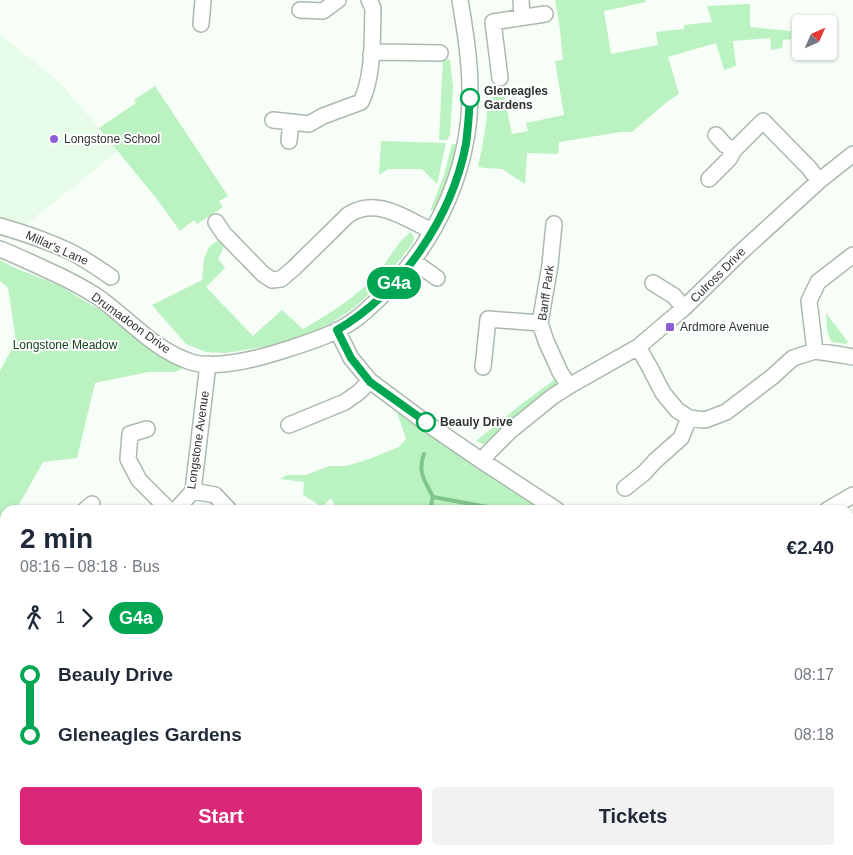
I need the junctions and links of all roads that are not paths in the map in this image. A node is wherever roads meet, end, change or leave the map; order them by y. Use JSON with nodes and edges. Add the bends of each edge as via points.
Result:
{"nodes":[{"id":1,"x":203,"y":0,"type":"edge"},
{"id":2,"x":338,"y":0,"type":"edge"},
{"id":3,"x":369,"y":0,"type":"edge"},
{"id":4,"x":460,"y":0,"type":"edge"},
{"id":5,"x":521,"y":0,"type":"edge"},
{"id":6,"x":300,"y":10,"type":"dead end"},
{"id":7,"x":545,"y":14,"type":"dead end"},
{"id":8,"x":522,"y":17,"type":"junction"},
{"id":9,"x":201,"y":24,"type":"dead end"},
{"id":10,"x":440,"y":53,"type":"dead end"},
{"id":11,"x":371,"y":55,"type":"junction"},
{"id":12,"x":500,"y":78,"type":"dead end"},
{"id":13,"x":273,"y":120,"type":"dead end"},
{"id":14,"x":291,"y":122,"type":"junction"},
{"id":15,"x":716,"y":135,"type":"dead end"},
{"id":16,"x":289,"y":141,"type":"dead end"},
{"id":17,"x":734,"y":150,"type":"junction"},
{"id":18,"x":853,"y":154,"type":"edge"},
{"id":19,"x":709,"y":179,"type":"dead end"},
{"id":20,"x":819,"y":181,"type":"junction"},
{"id":21,"x":554,"y":224,"type":"dead end"},
{"id":22,"x":0,"y":226,"type":"edge"},
{"id":23,"x":220,"y":228,"type":"dead end"},
{"id":24,"x":432,"y":231,"type":"junction"},
{"id":25,"x":0,"y":249,"type":"edge"},
{"id":26,"x":853,"y":255,"type":"edge"},
{"id":27,"x":413,"y":260,"type":"junction"},
{"id":28,"x":112,"y":277,"type":"dead end"},
{"id":29,"x":437,"y":278,"type":"dead end"},
{"id":30,"x":653,"y":283,"type":"dead end"},
{"id":31,"x":684,"y":308,"type":"junction"},
{"id":32,"x":540,"y":323,"type":"junction"},
{"id":33,"x":337,"y":330,"type":"junction"},
{"id":34,"x":638,"y":348,"type":"junction"},
{"id":35,"x":815,"y":351,"type":"junction"},
{"id":36,"x":853,"y":357,"type":"edge"},
{"id":37,"x":208,"y":364,"type":"junction"},
{"id":38,"x":483,"y":367,"type":"dead end"},
{"id":39,"x":370,"y":382,"type":"junction"},
{"id":40,"x":569,"y":386,"type":"junction"},
{"id":41,"x":689,"y":418,"type":"junction"},
{"id":42,"x":289,"y":425,"type":"dead end"},
{"id":43,"x":147,"y":429,"type":"dead end"},
{"id":44,"x":482,"y":462,"type":"junction"},
{"id":45,"x":625,"y":488,"type":"dead end"},
{"id":46,"x":193,"y":491,"type":"junction"},
{"id":47,"x":853,"y":495,"type":"edge"},
{"id":48,"x":164,"y":505,"type":"edge"},
{"id":49,"x":180,"y":505,"type":"edge"},
{"id":50,"x":225,"y":505,"type":"edge"},
{"id":51,"x":549,"y":505,"type":"edge"},
{"id":52,"x":836,"y":505,"type":"edge"}],
"edges":[{"from":1,"to":9,"type":"street"},
{"from":2,"to":6,"type":"street","via":[[324,11]]},
{"from":3,"to":11,"type":"street","via":[[373,8]]},
{"from":4,"to":24,"type":"street","name":"Drumadoon Drive","via":[[469,57],[466,144],[452,191]]},
{"from":5,"to":8,"type":"street"},
{"from":7,"to":8,"type":"street"},
{"from":8,"to":12,"type":"street","via":[[493,22]]},
{"from":10,"to":11,"type":"street","via":[[379,52]]},
{"from":11,"to":14,"type":"street","via":[[366,93],[361,102],[309,124]]},
{"from":13,"to":14,"type":"street"},
{"from":14,"to":16,"type":"street"},
{"from":15,"to":17,"type":"street"},
{"from":17,"to":19,"type":"street"},
{"from":17,"to":20,"type":"street","via":[[763,122]]},
{"from":18,"to":20,"type":"street","name":"Culross Drive"},
{"from":20,"to":31,"type":"street","name":"Culross Drive"},
{"from":21,"to":32,"type":"street","name":"Banff Park"},
{"from":22,"to":28,"type":"street","name":"Millar's Lane","via":[[72,252]]},
{"from":23,"to":24,"type":"street","via":[[233,254],[272,280],[281,279],[356,210],[382,208]]},
{"from":24,"to":27,"type":"street","name":"Drumadoon Drive"},
{"from":25,"to":37,"type":"street","name":"Drumadoon Drive","via":[[77,284],[156,344],[192,362]]},
{"from":26,"to":35,"type":"street","via":[[818,282],[810,301]]},
{"from":27,"to":29,"type":"street"},
{"from":27,"to":33,"type":"street","name":"Drumadoon Drive","via":[[377,300]]},
{"from":30,"to":31,"type":"street","via":[[674,296]]},
{"from":31,"to":34,"type":"street","name":"Culross Drive"},
{"from":32,"to":38,"type":"street","via":[[488,320]]},
{"from":32,"to":40,"type":"street","name":"Banff Park"},
{"from":33,"to":37,"type":"street","name":"Drumadoon Drive","via":[[264,356]]},
{"from":33,"to":39,"type":"street","via":[[351,358]]},
{"from":34,"to":40,"type":"street","name":"Culross Drive"},
{"from":34,"to":41,"type":"street","via":[[663,393],[677,410]]},
{"from":35,"to":36,"type":"street"},
{"from":35,"to":41,"type":"street","via":[[793,358],[726,412],[705,420]]},
{"from":37,"to":46,"type":"street","name":"Longstone Avenue"},
{"from":39,"to":42,"type":"street","via":[[344,402]]},
{"from":39,"to":44,"type":"street"},
{"from":40,"to":44,"type":"street","name":"Culross Drive","via":[[510,431]]},
{"from":41,"to":45,"type":"street","via":[[681,438]]},
{"from":43,"to":48,"type":"street","via":[[130,434],[128,459],[139,480]]},
{"from":44,"to":51,"type":"street"},
{"from":46,"to":49,"type":"street","name":"Longstone Avenue"},
{"from":46,"to":50,"type":"street","via":[[215,495]]},
{"from":47,"to":52,"type":"street"}]}
